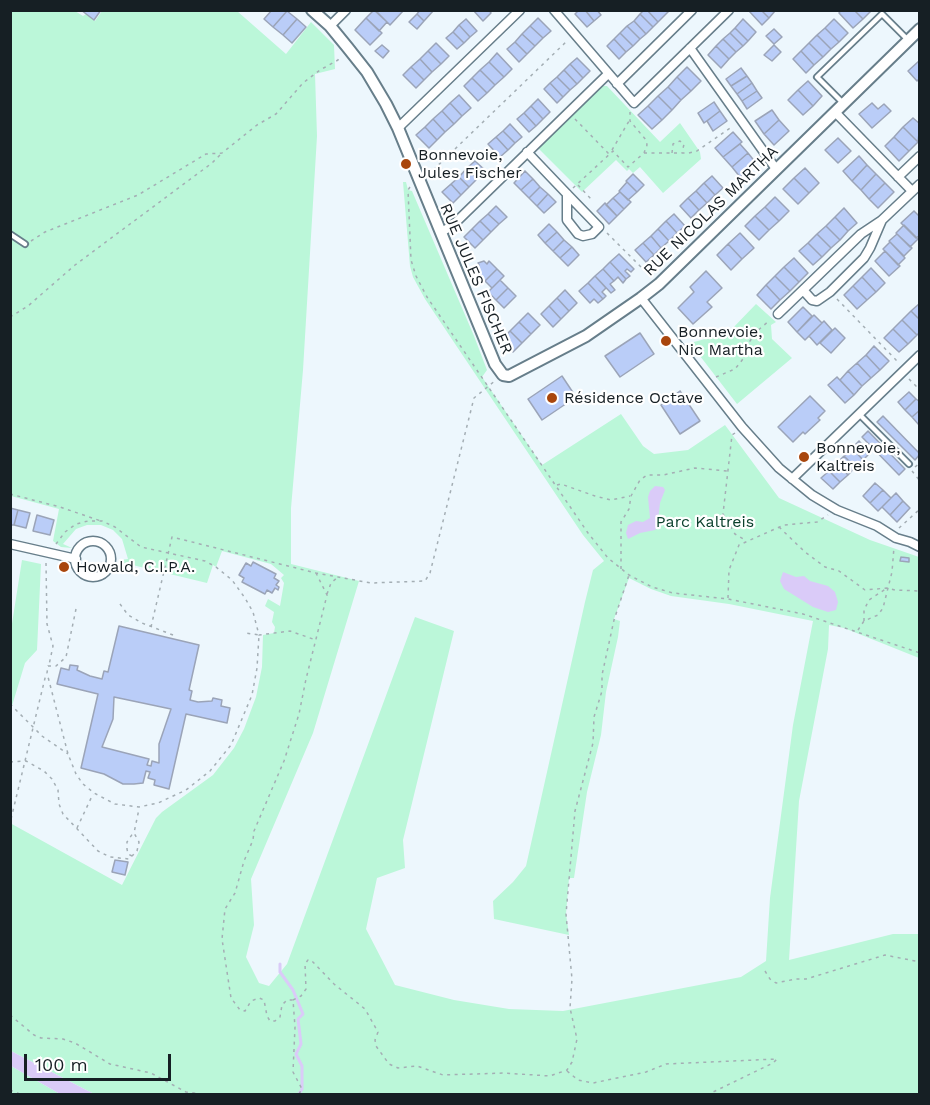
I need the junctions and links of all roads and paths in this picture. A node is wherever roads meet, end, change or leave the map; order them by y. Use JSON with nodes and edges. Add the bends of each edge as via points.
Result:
{"nodes":[{"id":1,"x":312,"y":10,"type":"edge"},
{"id":2,"x":346,"y":10,"type":"edge"},
{"id":3,"x":520,"y":10,"type":"edge"},
{"id":4,"x":692,"y":10,"type":"edge"},
{"id":5,"x":729,"y":10,"type":"edge"},
{"id":6,"x":556,"y":11,"type":"edge"},
{"id":7,"x":330,"y":26,"type":"junction"},
{"id":8,"x":574,"y":34,"type":"junction"},
{"id":9,"x":915,"y":35,"type":"edge"},
{"id":10,"x":348,"y":48,"type":"junction"},
{"id":11,"x":690,"y":48,"type":"junction"},
{"id":12,"x":608,"y":74,"type":"junction"},
{"id":13,"x":617,"y":84,"type":"junction"},
{"id":14,"x":634,"y":104,"type":"junction"},
{"id":15,"x":843,"y":104,"type":"junction"},
{"id":16,"x":568,"y":112,"type":"junction"},
{"id":17,"x":835,"y":112,"type":"junction"},
{"id":18,"x":741,"y":120,"type":"junction"},
{"id":19,"x":630,"y":121,"type":"junction"},
{"id":20,"x":398,"y":128,"type":"junction"},
{"id":21,"x":613,"y":151,"type":"junction"},
{"id":22,"x":527,"y":152,"type":"junction"},
{"id":23,"x":222,"y":153,"type":"junction"},
{"id":24,"x":644,"y":153,"type":"junction"},
{"id":25,"x":672,"y":153,"type":"junction"},
{"id":26,"x":681,"y":153,"type":"junction"},
{"id":27,"x":609,"y":155,"type":"junction"},
{"id":28,"x":920,"y":156,"type":"edge"},
{"id":29,"x":776,"y":169,"type":"junction"},
{"id":30,"x":898,"y":177,"type":"junction"},
{"id":31,"x":419,"y":179,"type":"junction"},
{"id":32,"x":920,"y":184,"type":"edge"},
{"id":33,"x":577,"y":185,"type":"junction"},
{"id":34,"x":912,"y":191,"type":"junction"},
{"id":35,"x":567,"y":194,"type":"junction"},
{"id":36,"x":592,"y":200,"type":"dead end"},
{"id":37,"x":882,"y":220,"type":"junction"},
{"id":38,"x":599,"y":227,"type":"junction"},
{"id":39,"x":441,"y":232,"type":"junction"},
{"id":40,"x":10,"y":234,"type":"edge"},
{"id":41,"x":26,"y":244,"type":"joint"},
{"id":42,"x":658,"y":284,"type":"junction"},
{"id":43,"x":802,"y":290,"type":"junction"},
{"id":44,"x":830,"y":292,"type":"junction"},
{"id":45,"x":641,"y":298,"type":"junction"},
{"id":46,"x":778,"y":314,"type":"joint"},
{"id":47,"x":10,"y":317,"type":"edge"},
{"id":48,"x":920,"y":355,"type":"edge"},
{"id":49,"x":903,"y":371,"type":"junction"},
{"id":50,"x":503,"y":375,"type":"joint"},
{"id":51,"x":706,"y":382,"type":"junction"},
{"id":52,"x":488,"y":386,"type":"junction"},
{"id":53,"x":920,"y":390,"type":"edge"},
{"id":54,"x":859,"y":414,"type":"junction"},
{"id":55,"x":742,"y":427,"type":"junction"},
{"id":56,"x":920,"y":463,"type":"edge"},
{"id":57,"x":909,"y":464,"type":"dead end"},
{"id":58,"x":727,"y":471,"type":"junction"},
{"id":59,"x":792,"y":479,"type":"junction"},
{"id":60,"x":920,"y":481,"type":"edge"},
{"id":61,"x":555,"y":485,"type":"junction"},
{"id":62,"x":10,"y":494,"type":"edge"},
{"id":63,"x":631,"y":496,"type":"junction"},
{"id":64,"x":920,"y":509,"type":"edge"},
{"id":65,"x":837,"y":510,"type":"junction"},
{"id":66,"x":102,"y":521,"type":"junction"},
{"id":67,"x":778,"y":527,"type":"junction"},
{"id":68,"x":896,"y":538,"type":"junction"},
{"id":69,"x":746,"y":541,"type":"junction"},
{"id":70,"x":10,"y":544,"type":"edge"},
{"id":71,"x":920,"y":548,"type":"edge"},
{"id":72,"x":50,"y":553,"type":"junction"},
{"id":73,"x":168,"y":553,"type":"junction"},
{"id":74,"x":76,"y":559,"type":"junction"},
{"id":75,"x":621,"y":569,"type":"junction"},
{"id":76,"x":316,"y":573,"type":"junction"},
{"id":77,"x":629,"y":575,"type":"junction"},
{"id":78,"x":340,"y":576,"type":"junction"},
{"id":79,"x":887,"y":588,"type":"junction"},
{"id":80,"x":920,"y":591,"type":"edge"},
{"id":81,"x":327,"y":595,"type":"junction"},
{"id":82,"x":728,"y":599,"type":"junction"},
{"id":83,"x":120,"y":604,"type":"dead end"},
{"id":84,"x":76,"y":609,"type":"dead end"},
{"id":85,"x":864,"y":621,"type":"junction"},
{"id":86,"x":151,"y":627,"type":"junction"},
{"id":87,"x":858,"y":631,"type":"junction"},
{"id":88,"x":246,"y":633,"type":"dead end"},
{"id":89,"x":173,"y":635,"type":"dead end"},
{"id":90,"x":259,"y":635,"type":"junction"},
{"id":91,"x":315,"y":639,"type":"junction"},
{"id":92,"x":920,"y":653,"type":"edge"},
{"id":93,"x":48,"y":666,"type":"junction"},
{"id":94,"x":46,"y":673,"type":"junction"},
{"id":95,"x":10,"y":704,"type":"edge"},
{"id":96,"x":34,"y":728,"type":"junction"},
{"id":97,"x":68,"y":754,"type":"junction"},
{"id":98,"x":26,"y":761,"type":"junction"},
{"id":99,"x":10,"y":762,"type":"edge"},
{"id":100,"x":94,"y":793,"type":"junction"},
{"id":101,"x":139,"y":807,"type":"junction"},
{"id":102,"x":11,"y":819,"type":"edge"},
{"id":103,"x":77,"y":828,"type":"junction"},
{"id":104,"x":134,"y":833,"type":"junction"},
{"id":105,"x":128,"y":854,"type":"junction"},
{"id":106,"x":132,"y":856,"type":"junction"},
{"id":107,"x":125,"y":859,"type":"junction"},
{"id":108,"x":920,"y":962,"type":"edge"},
{"id":109,"x":765,"y":971,"type":"dead end"},
{"id":110,"x":293,"y":999,"type":"junction"},
{"id":111,"x":10,"y":1016,"type":"edge"},
{"id":112,"x":567,"y":1071,"type":"junction"},
{"id":113,"x":10,"y":1090,"type":"edge"},
{"id":114,"x":20,"y":1095,"type":"edge"},
{"id":115,"x":202,"y":1095,"type":"edge"},
{"id":116,"x":299,"y":1095,"type":"edge"},
{"id":117,"x":709,"y":1095,"type":"edge"}],
"edges":[{"from":1,"to":7,"type":"street","name":"RUE JULES FISCHER"},
{"from":2,"to":7,"type":"street"},
{"from":3,"to":20,"type":"street"},
{"from":4,"to":13,"type":"street"},
{"from":5,"to":11,"type":"street"},
{"from":6,"to":8,"type":"street"},
{"from":7,"to":10,"type":"street","name":"RUE JULES FISCHER"},
{"from":8,"to":12,"type":"street"},
{"from":8,"to":31,"type":"path"},
{"from":9,"to":15,"type":"street","name":"RUE NICOLAS MARTHA"},
{"from":9,"to":15,"type":"lane","via":[[882,14],[817,77]]},
{"from":10,"to":20,"type":"street","name":"RUE JULES FISCHER","via":[[367,72]]},
{"from":10,"to":23,"type":"path","via":[[338,60],[303,83],[276,114]]},
{"from":11,"to":14,"type":"street"},
{"from":11,"to":18,"type":"street"},
{"from":12,"to":13,"type":"street"},
{"from":12,"to":16,"type":"street"},
{"from":13,"to":14,"type":"street"},
{"from":14,"to":19,"type":"path"},
{"from":15,"to":17,"type":"street","name":"RUE NICOLAS MARTHA"},
{"from":16,"to":22,"type":"street"},
{"from":16,"to":27,"type":"path"},
{"from":17,"to":29,"type":"street","name":"RUE NICOLAS MARTHA"},
{"from":17,"to":30,"type":"street"},
{"from":18,"to":26,"type":"path","via":[[697,151]]},
{"from":18,"to":29,"type":"street"},
{"from":19,"to":21,"type":"path"},
{"from":19,"to":24,"type":"path","via":[[646,140]]},
{"from":20,"to":31,"type":"street","name":"RUE JULES FISCHER"},
{"from":21,"to":24,"type":"path","via":[[628,167]]},
{"from":21,"to":27,"type":"path"},
{"from":22,"to":35,"type":"street"},
{"from":22,"to":39,"type":"street","via":[[452,226]]},
{"from":23,"to":41,"type":"path","via":[[207,154],[138,195],[45,232]]},
{"from":23,"to":47,"type":"path"},
{"from":24,"to":25,"type":"path"},
{"from":25,"to":26,"type":"path"},
{"from":25,"to":26,"type":"path","via":[[673,144],[680,141],[684,144]]},
{"from":27,"to":33,"type":"path"},
{"from":28,"to":30,"type":"street"},
{"from":29,"to":42,"type":"street","name":"RUE NICOLAS MARTHA"},
{"from":30,"to":34,"type":"street"},
{"from":31,"to":39,"type":"street","name":"RUE JULES FISCHER"},
{"from":31,"to":52,"type":"path","via":[[408,190],[411,260],[416,276]]},
{"from":32,"to":34,"type":"street"},
{"from":33,"to":35,"type":"path"},
{"from":33,"to":36,"type":"path"},
{"from":34,"to":37,"type":"street"},
{"from":35,"to":38,"type":"street"},
{"from":35,"to":38,"type":"street","via":[[567,220],[578,234],[592,234]]},
{"from":37,"to":43,"type":"street","via":[[861,234]]},
{"from":37,"to":44,"type":"street","via":[[864,258]]},
{"from":38,"to":42,"type":"path"},
{"from":39,"to":50,"type":"street","name":"RUE JULES FISCHER"},
{"from":40,"to":41,"type":"lane"},
{"from":42,"to":45,"type":"street","name":"RUE NICOLAS MARTHA"},
{"from":43,"to":44,"type":"street","via":[[817,301]]},
{"from":43,"to":46,"type":"street"},
{"from":44,"to":49,"type":"path"},
{"from":45,"to":50,"type":"street","name":"RUE NICOLAS MARTHA","via":[[570,345],[518,373]]},
{"from":45,"to":51,"type":"street"},
{"from":46,"to":51,"type":"path","via":[[756,332],[747,354],[735,369]]},
{"from":48,"to":49,"type":"street"},
{"from":49,"to":53,"type":"path"},
{"from":49,"to":54,"type":"street"},
{"from":51,"to":55,"type":"street"},
{"from":52,"to":61,"type":"path"},
{"from":52,"to":78,"type":"path","via":[[474,398],[425,581],[371,583]]},
{"from":54,"to":57,"type":"lane"},
{"from":54,"to":59,"type":"street"},
{"from":55,"to":58,"type":"path","via":[[732,435]]},
{"from":55,"to":59,"type":"street"},
{"from":56,"to":60,"type":"path","via":[[911,472]]},
{"from":58,"to":63,"type":"path","via":[[694,468],[647,475]]},
{"from":58,"to":69,"type":"path","via":[[723,514],[735,534]]},
{"from":59,"to":65,"type":"street"},
{"from":61,"to":63,"type":"path","via":[[611,500]]},
{"from":61,"to":75,"type":"path","via":[[588,534]]},
{"from":62,"to":66,"type":"path"},
{"from":63,"to":75,"type":"path","via":[[621,522]]},
{"from":64,"to":68,"type":"path","via":[[899,528]]},
{"from":65,"to":67,"type":"path","via":[[817,522]]},
{"from":65,"to":68,"type":"street"},
{"from":66,"to":72,"type":"path","via":[[76,524]]},
{"from":66,"to":73,"type":"path","via":[[141,546]]},
{"from":67,"to":69,"type":"path"},
{"from":67,"to":79,"type":"path","via":[[825,567],[839,571],[856,585],[865,590]]},
{"from":68,"to":71,"type":"street"},
{"from":68,"to":79,"type":"path"},
{"from":69,"to":82,"type":"path","via":[[736,550],[729,570]]},
{"from":70,"to":72,"type":"street"},
{"from":72,"to":74,"type":"street"},
{"from":72,"to":93,"type":"path","via":[[47,624],[53,646]]},
{"from":73,"to":76,"type":"path","via":[[172,537]]},
{"from":73,"to":86,"type":"path"},
{"from":73,"to":90,"type":"path","via":[[205,561],[224,573],[248,603]]},
{"from":74,"to":74,"type":"street","via":[[84,574],[95,576],[106,572],[111,561],[109,550],[94,541],[83,544]]},
{"from":75,"to":77,"type":"path"},
{"from":76,"to":78,"type":"path"},
{"from":76,"to":81,"type":"path"},
{"from":77,"to":82,"type":"path","via":[[672,593]]},
{"from":77,"to":112,"type":"path","via":[[614,620],[594,717],[593,743],[575,811],[566,914],[572,979],[570,1008],[577,1040]]},
{"from":78,"to":81,"type":"path","via":[[331,583]]},
{"from":79,"to":80,"type":"path"},
{"from":79,"to":85,"type":"path","via":[[878,615]]},
{"from":79,"to":85,"type":"path","via":[[868,600]]},
{"from":81,"to":91,"type":"path"},
{"from":82,"to":87,"type":"path","via":[[803,614]]},
{"from":83,"to":86,"type":"path","via":[[128,615]]},
{"from":84,"to":93,"type":"path","via":[[66,657],[56,666]]},
{"from":85,"to":87,"type":"path"},
{"from":86,"to":89,"type":"path"},
{"from":87,"to":92,"type":"path"},
{"from":88,"to":90,"type":"path"},
{"from":90,"to":91,"type":"path","via":[[290,631]]},
{"from":90,"to":101,"type":"path","via":[[252,695],[231,745],[210,771],[186,790]]},
{"from":91,"to":110,"type":"path","via":[[299,714],[235,893],[225,909],[222,939],[231,998],[240,1011],[259,998],[264,1000],[270,1021],[275,1021],[282,1005]]},
{"from":93,"to":94,"type":"path"},
{"from":94,"to":96,"type":"path"},
{"from":94,"to":97,"type":"path"},
{"from":95,"to":96,"type":"path"},
{"from":96,"to":97,"type":"path"},
{"from":96,"to":98,"type":"path"},
{"from":97,"to":100,"type":"path","via":[[76,774]]},
{"from":98,"to":99,"type":"path"},
{"from":98,"to":102,"type":"path"},
{"from":98,"to":103,"type":"path","via":[[52,779],[63,814]]},
{"from":100,"to":101,"type":"path","via":[[115,804]]},
{"from":100,"to":103,"type":"path"},
{"from":101,"to":104,"type":"path"},
{"from":103,"to":107,"type":"path","via":[[99,851]]},
{"from":104,"to":105,"type":"path","via":[[127,842]]},
{"from":104,"to":106,"type":"path","via":[[139,842]]},
{"from":105,"to":106,"type":"path"},
{"from":105,"to":107,"type":"path"},
{"from":106,"to":107,"type":"path"},
{"from":108,"to":109,"type":"path","via":[[885,955],[806,979],[776,983]]},
{"from":110,"to":112,"type":"path","via":[[306,989],[305,964],[311,960],[365,1009],[378,1032],[376,1046],[389,1064],[398,1068],[417,1066],[443,1075],[550,1076]]},
{"from":110,"to":116,"type":"path","via":[[293,1072],[302,1089]]},
{"from":111,"to":115,"type":"path","via":[[41,1038],[75,1043],[110,1064],[151,1073],[186,1092]]},
{"from":112,"to":117,"type":"path","via":[[578,1080],[593,1083],[666,1064],[777,1059]]},
{"from":113,"to":114,"type":"path"}]}
